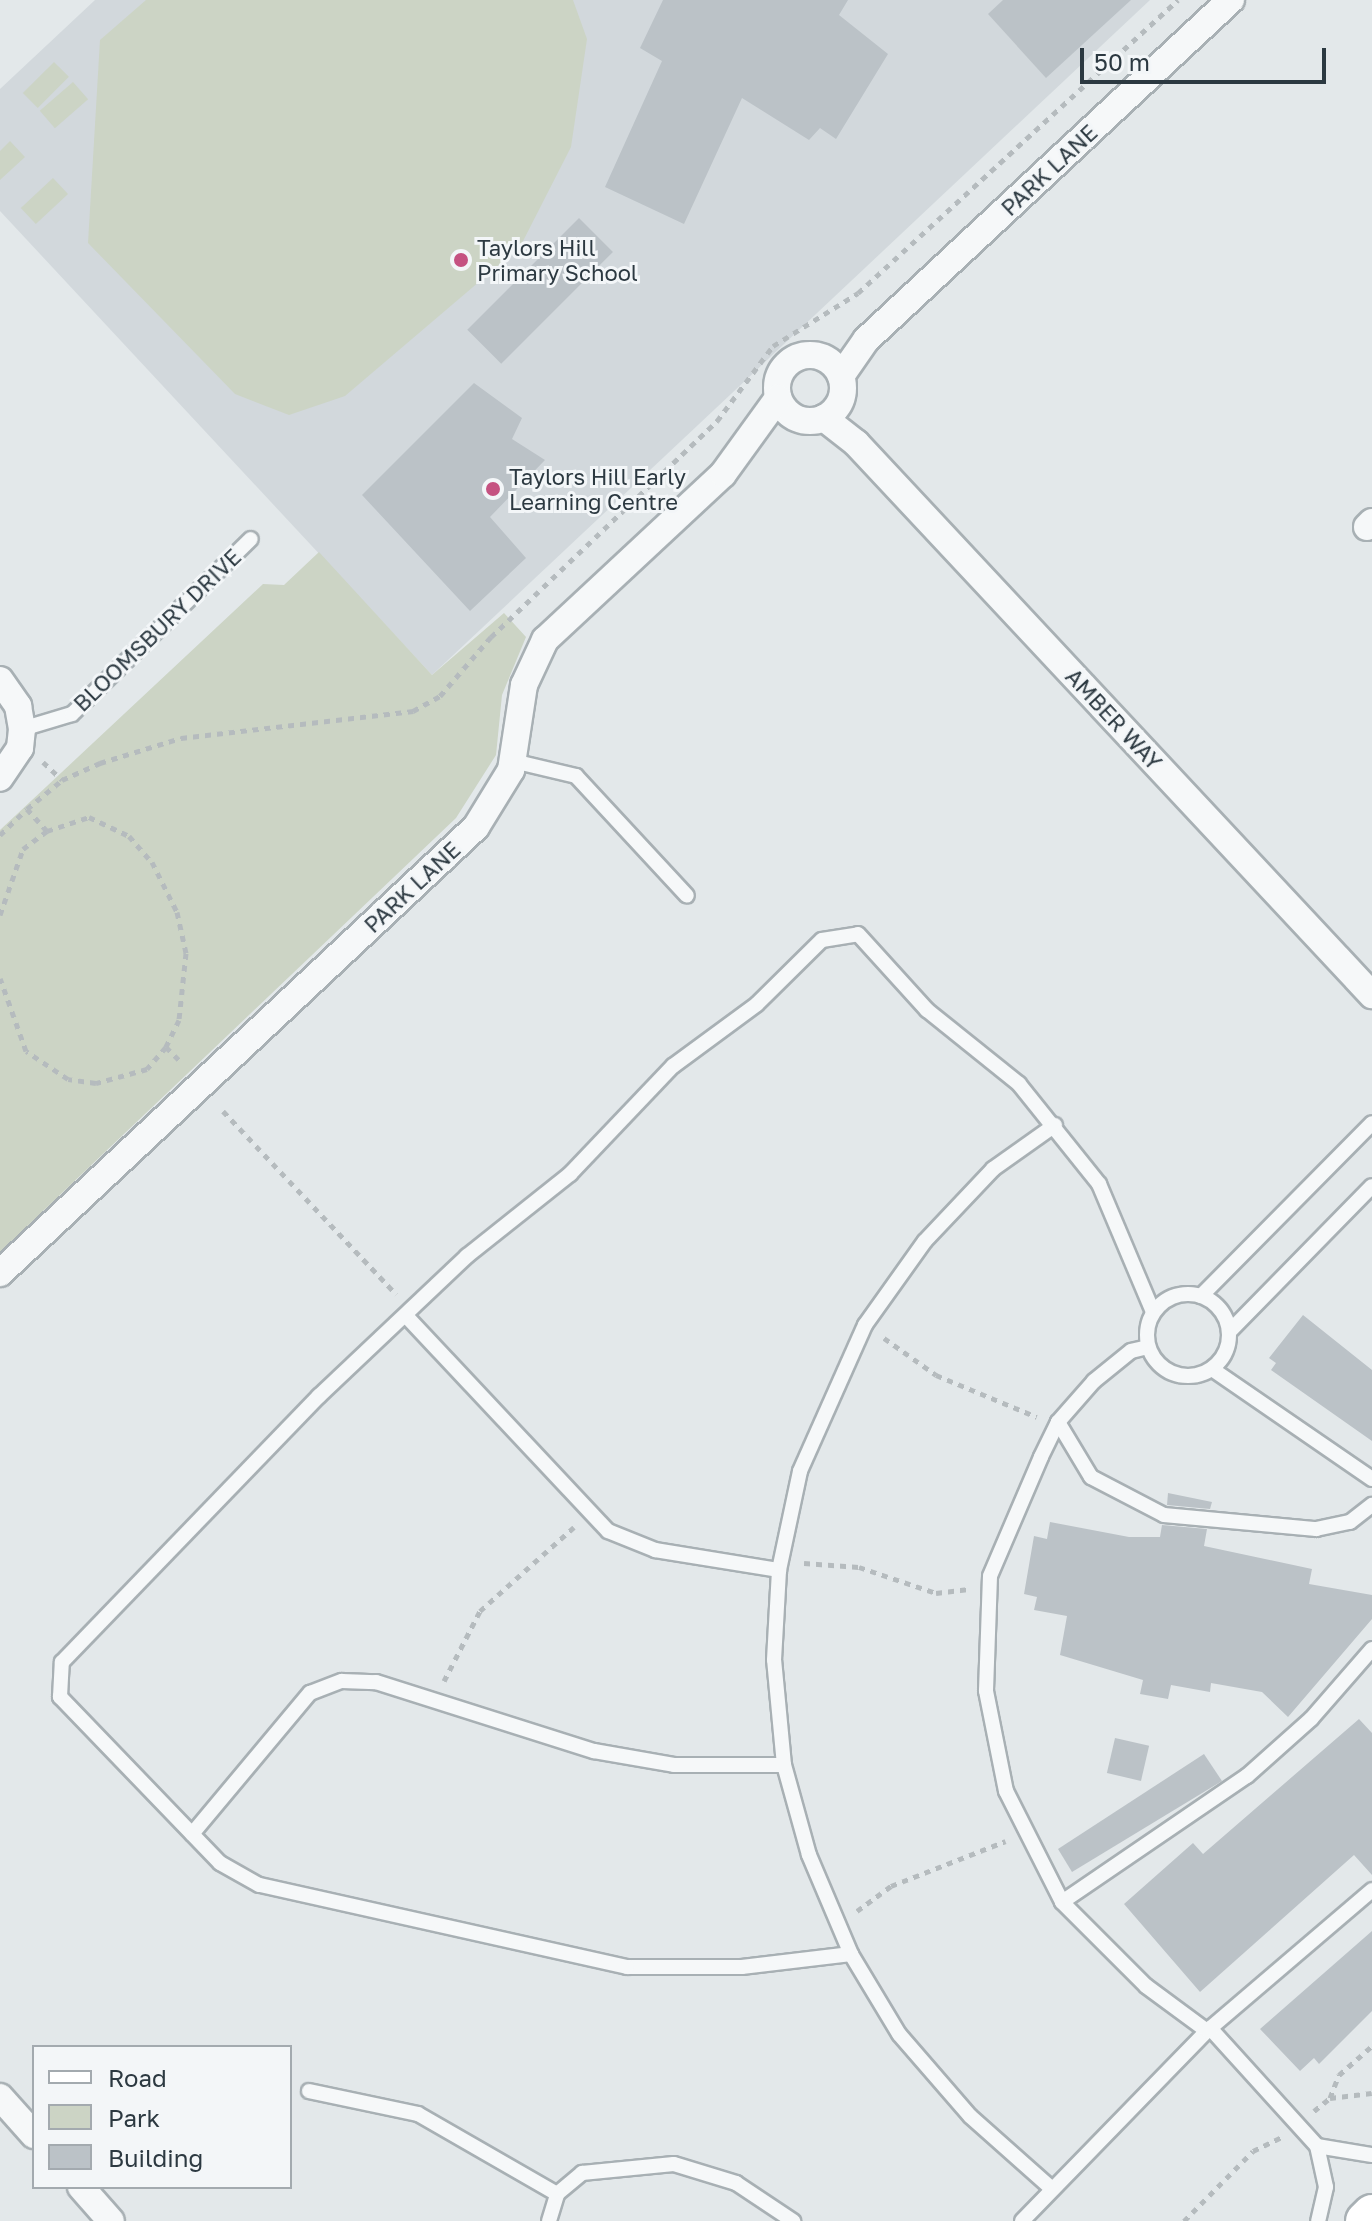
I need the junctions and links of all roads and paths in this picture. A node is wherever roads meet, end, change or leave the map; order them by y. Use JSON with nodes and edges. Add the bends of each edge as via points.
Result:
{"nodes":[{"id":1,"x":1178,"y":0,"type":"edge"},
{"id":2,"x":1231,"y":0,"type":"edge"},
{"id":3,"x":866,"y":340,"type":"junction"},
{"id":4,"x":822,"y":356,"type":"junction"},
{"id":5,"x":841,"y":387,"type":"junction"},
{"id":6,"x":778,"y":398,"type":"junction"},
{"id":7,"x":812,"y":419,"type":"junction"},
{"id":8,"x":856,"y":443,"type":"junction"},
{"id":9,"x":742,"y":452,"type":"junction"},
{"id":10,"x":251,"y":539,"type":"dead end"},
{"id":11,"x":0,"y":680,"type":"edge"},
{"id":12,"x":22,"y":729,"type":"junction"},
{"id":13,"x":513,"y":761,"type":"junction"},
{"id":14,"x":0,"y":778,"type":"edge"},
{"id":15,"x":27,"y":809,"type":"junction"},
{"id":16,"x":47,"y":831,"type":"junction"},
{"id":17,"x":0,"y":835,"type":"edge"},
{"id":18,"x":687,"y":896,"type":"dead end"},
{"id":19,"x":0,"y":915,"type":"edge"},
{"id":20,"x":0,"y":978,"type":"edge"},
{"id":21,"x":1372,"y":995,"type":"edge"},
{"id":22,"x":223,"y":1111,"type":"dead end"},
{"id":23,"x":1372,"y":1123,"type":"edge"},
{"id":24,"x":1055,"y":1125,"type":"junction"},
{"id":25,"x":1372,"y":1186,"type":"edge"},
{"id":26,"x":0,"y":1273,"type":"edge"},
{"id":27,"x":1201,"y":1296,"type":"junction"},
{"id":28,"x":1153,"y":1312,"type":"junction"},
{"id":29,"x":410,"y":1315,"type":"junction"},
{"id":30,"x":865,"y":1325,"type":"junction"},
{"id":31,"x":1229,"y":1332,"type":"junction"},
{"id":32,"x":1148,"y":1347,"type":"junction"},
{"id":33,"x":1212,"y":1369,"type":"junction"},
{"id":34,"x":1058,"y":1422,"type":"junction"},
{"id":35,"x":1372,"y":1479,"type":"edge"},
{"id":36,"x":1372,"y":1505,"type":"edge"},
{"id":37,"x":594,"y":1516,"type":"junction"},
{"id":38,"x":780,"y":1566,"type":"junction"},
{"id":39,"x":990,"y":1576,"type":"junction"},
{"id":40,"x":1372,"y":1649,"type":"edge"},
{"id":41,"x":434,"y":1700,"type":"junction"},
{"id":42,"x":784,"y":1765,"type":"junction"},
{"id":43,"x":1023,"y":1828,"type":"junction"},
{"id":44,"x":192,"y":1834,"type":"junction"},
{"id":45,"x":1372,"y":1890,"type":"edge"},
{"id":46,"x":1062,"y":1902,"type":"junction"},
{"id":47,"x":839,"y":1925,"type":"junction"},
{"id":48,"x":851,"y":1954,"type":"junction"},
{"id":49,"x":1208,"y":2030,"type":"junction"},
{"id":50,"x":309,"y":2091,"type":"dead end"},
{"id":51,"x":1372,"y":2093,"type":"edge"},
{"id":52,"x":0,"y":2097,"type":"edge"},
{"id":53,"x":1330,"y":2098,"type":"dead end"},
{"id":54,"x":32,"y":2133,"type":"edge"},
{"id":55,"x":1317,"y":2146,"type":"junction"},
{"id":56,"x":1372,"y":2155,"type":"edge"},
{"id":57,"x":1051,"y":2188,"type":"junction"},
{"id":58,"x":83,"y":2189,"type":"edge"},
{"id":59,"x":557,"y":2194,"type":"junction"},
{"id":60,"x":1372,"y":2214,"type":"edge"},
{"id":61,"x":111,"y":2221,"type":"edge"},
{"id":62,"x":549,"y":2221,"type":"edge"},
{"id":63,"x":793,"y":2221,"type":"edge"},
{"id":64,"x":1022,"y":2221,"type":"edge"},
{"id":65,"x":1318,"y":2221,"type":"edge"},
{"id":66,"x":1365,"y":2221,"type":"edge"}],
"edges":[{"from":1,"to":15,"type":"path","via":[[858,293],[773,346],[717,421],[491,637],[440,696],[413,711],[181,738],[62,780]]},
{"from":2,"to":3,"type":"street","name":"PARK LANE"},
{"from":3,"to":4,"type":"street","name":"PARK LANE"},
{"from":3,"to":5,"type":"street","name":"PARK LANE"},
{"from":4,"to":5,"type":"street"},
{"from":4,"to":6,"type":"street","via":[[789,361],[778,377]]},
{"from":5,"to":7,"type":"street"},
{"from":5,"to":8,"type":"street","name":"AMBER WAY"},
{"from":6,"to":7,"type":"street"},
{"from":6,"to":9,"type":"street","name":"PARK LANE"},
{"from":7,"to":8,"type":"street","name":"AMBER WAY"},
{"from":7,"to":9,"type":"street","name":"PARK LANE"},
{"from":8,"to":21,"type":"street","name":"AMBER WAY"},
{"from":9,"to":13,"type":"street","name":"PARK LANE","via":[[545,640],[524,685]]},
{"from":10,"to":12,"type":"lane","name":"BLOOMSBURY DRIVE","via":[[72,714]]},
{"from":11,"to":12,"type":"street","via":[[18,706]]},
{"from":12,"to":14,"type":"street","via":[[16,758]]},
{"from":13,"to":18,"type":"lane","via":[[576,776]]},
{"from":13,"to":26,"type":"street","name":"PARK LANE","via":[[476,827]]},
{"from":15,"to":16,"type":"path"},
{"from":15,"to":17,"type":"path"},
{"from":16,"to":19,"type":"path","via":[[23,849]]},
{"from":16,"to":20,"type":"path","via":[[89,817],[129,836],[152,862],[186,953],[179,1020],[147,1069],[96,1083],[68,1079],[26,1051]]},
{"from":22,"to":29,"type":"path"},
{"from":23,"to":27,"type":"lane"},
{"from":24,"to":28,"type":"lane","via":[[1099,1184]]},
{"from":24,"to":29,"type":"lane","via":[[1019,1084],[927,1010],[858,934],[822,940],[757,1004],[673,1066],[570,1174],[467,1256]]},
{"from":24,"to":30,"type":"lane","via":[[993,1169],[925,1241]]},
{"from":25,"to":31,"type":"lane"},
{"from":27,"to":28,"type":"lane","via":[[1174,1295]]},
{"from":27,"to":31,"type":"lane","via":[[1220,1310]]},
{"from":28,"to":32,"type":"lane"},
{"from":29,"to":37,"type":"lane"},
{"from":29,"to":44,"type":"lane","via":[[206,1508],[62,1662],[60,1697]]},
{"from":30,"to":34,"type":"path","via":[[936,1375]]},
{"from":30,"to":38,"type":"lane","via":[[800,1471]]},
{"from":31,"to":33,"type":"lane"},
{"from":32,"to":33,"type":"lane","via":[[1174,1374]]},
{"from":32,"to":34,"type":"lane","via":[[1110,1367]]},
{"from":33,"to":35,"type":"lane"},
{"from":34,"to":36,"type":"lane","via":[[1091,1477],[1164,1515],[1316,1529],[1350,1522]]},
{"from":34,"to":39,"type":"lane"},
{"from":37,"to":38,"type":"lane","via":[[608,1531],[655,1550]]},
{"from":37,"to":41,"type":"path","via":[[558,1535],[480,1611]]},
{"from":38,"to":39,"type":"path","via":[[859,1567],[936,1593],[973,1588]]},
{"from":38,"to":42,"type":"lane","via":[[774,1660]]},
{"from":39,"to":43,"type":"lane","via":[[984,1642],[990,1734]]},
{"from":40,"to":46,"type":"lane","via":[[1311,1719],[1247,1776]]},
{"from":41,"to":42,"type":"lane","via":[[594,1751],[674,1765]]},
{"from":41,"to":44,"type":"lane","via":[[376,1682],[342,1681],[310,1693]]},
{"from":42,"to":47,"type":"lane","via":[[809,1855]]},
{"from":43,"to":46,"type":"lane"},
{"from":43,"to":47,"type":"path","via":[[990,1850],[891,1886]]},
{"from":44,"to":48,"type":"lane","via":[[220,1863],[259,1885],[612,1964],[742,1967]]},
{"from":45,"to":49,"type":"lane"},
{"from":46,"to":49,"type":"lane","via":[[1146,1986]]},
{"from":47,"to":48,"type":"lane"},
{"from":48,"to":57,"type":"lane","via":[[899,2034],[970,2116]]},
{"from":49,"to":55,"type":"lane"},
{"from":49,"to":57,"type":"lane"},
{"from":50,"to":59,"type":"lane","via":[[418,2114]]},
{"from":51,"to":53,"type":"path"},
{"from":52,"to":54,"type":"street"},
{"from":55,"to":56,"type":"lane"},
{"from":55,"to":65,"type":"lane","via":[[1326,2187]]},
{"from":57,"to":64,"type":"lane"},
{"from":58,"to":61,"type":"street"},
{"from":59,"to":62,"type":"lane"},
{"from":59,"to":63,"type":"lane","via":[[582,2173],[613,2165],[674,2164],[736,2183]]},
{"from":60,"to":66,"type":"street"}]}
